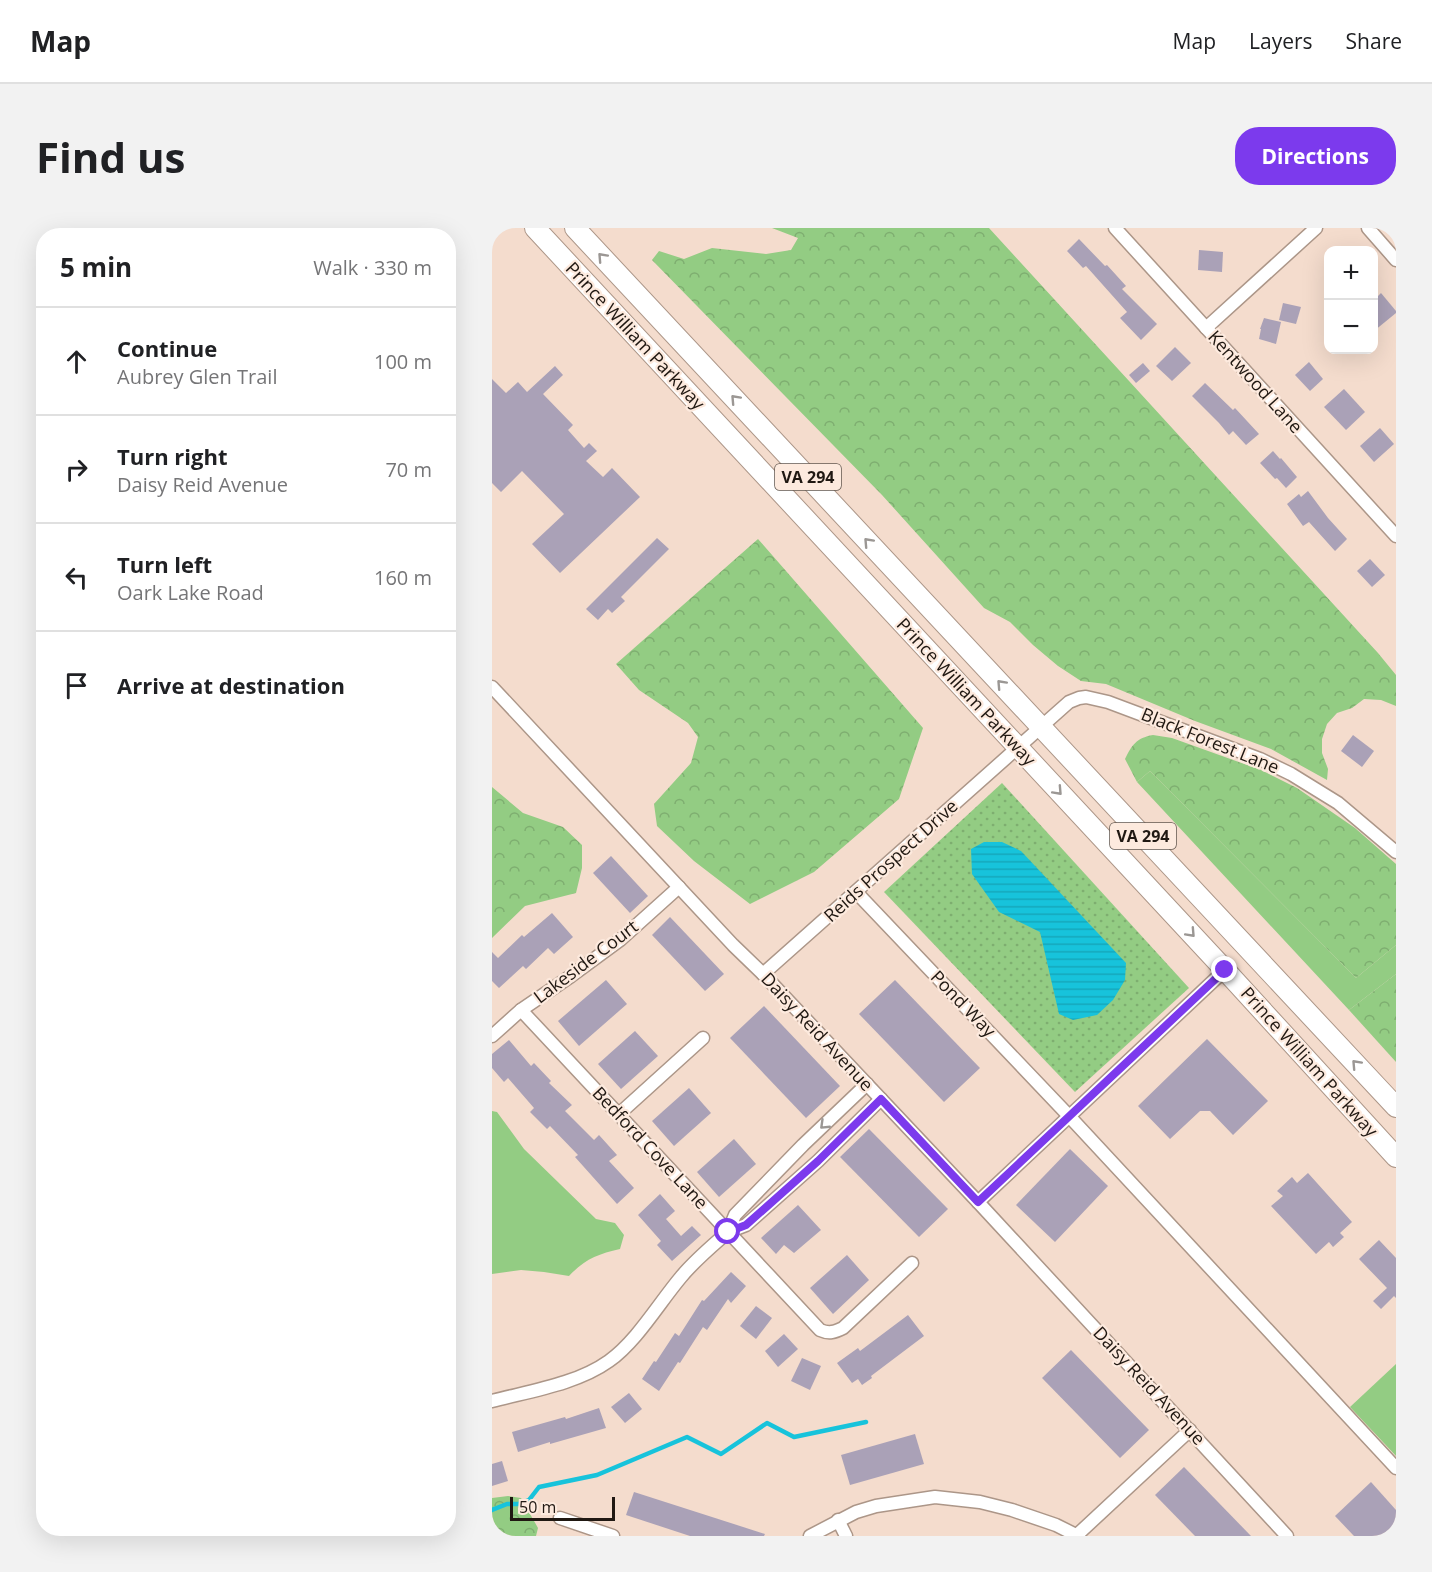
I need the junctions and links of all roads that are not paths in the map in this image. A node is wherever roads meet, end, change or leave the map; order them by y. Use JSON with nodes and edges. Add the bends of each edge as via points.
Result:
{"nodes":[{"id":1,"x":535,"y":228,"type":"edge"},
{"id":2,"x":575,"y":228,"type":"edge"},
{"id":3,"x":1115,"y":228,"type":"edge"},
{"id":4,"x":1316,"y":228,"type":"edge"},
{"id":5,"x":1368,"y":228,"type":"edge"},
{"id":6,"x":1396,"y":260,"type":"edge"},
{"id":7,"x":1206,"y":328,"type":"junction"},
{"id":8,"x":1396,"y":536,"type":"edge"},
{"id":9,"x":492,"y":687,"type":"edge"},
{"id":10,"x":1041,"y":727,"type":"junction"},
{"id":11,"x":1018,"y":748,"type":"junction"},
{"id":12,"x":1396,"y":852,"type":"edge"},
{"id":13,"x":679,"y":887,"type":"junction"},
{"id":14,"x":856,"y":892,"type":"junction"},
{"id":15,"x":1225,"y":970,"type":"junction"},
{"id":16,"x":763,"y":974,"type":"junction"},
{"id":17,"x":521,"y":1010,"type":"junction"},
{"id":18,"x":492,"y":1036,"type":"edge"},
{"id":19,"x":703,"y":1038,"type":"dead end"},
{"id":20,"x":867,"y":1084,"type":"junction"},
{"id":21,"x":881,"y":1099,"type":"junction"},
{"id":22,"x":1396,"y":1107,"type":"edge"},
{"id":23,"x":620,"y":1114,"type":"junction"},
{"id":24,"x":1070,"y":1116,"type":"junction"},
{"id":25,"x":1396,"y":1157,"type":"edge"},
{"id":26,"x":978,"y":1202,"type":"junction"},
{"id":27,"x":728,"y":1232,"type":"junction"},
{"id":28,"x":912,"y":1263,"type":"dead end"},
{"id":29,"x":492,"y":1401,"type":"edge"},
{"id":30,"x":1190,"y":1430,"type":"junction"},
{"id":31,"x":1396,"y":1468,"type":"edge"},
{"id":32,"x":560,"y":1518,"type":"dead end"},
{"id":33,"x":838,"y":1520,"type":"junction"},
{"id":34,"x":613,"y":1536,"type":"edge"},
{"id":35,"x":810,"y":1536,"type":"edge"},
{"id":36,"x":846,"y":1536,"type":"edge"},
{"id":37,"x":1077,"y":1536,"type":"edge"},
{"id":38,"x":1287,"y":1536,"type":"edge"}],
"edges":[{"from":1,"to":11,"type":"highway","name":"Prince William Parkway","number":"VA 294"},
{"from":10,"to":2,"type":"highway","name":"Prince William Parkway","number":"VA 294","one_way":true},
{"from":3,"to":7,"type":"street","name":"Kentwood Lane"},
{"from":4,"to":7,"type":"street"},
{"from":5,"to":6,"type":"street"},
{"from":7,"to":8,"type":"street","name":"Kentwood Lane"},
{"from":9,"to":13,"type":"street","name":"Daisy Reid Avenue"},
{"from":10,"to":11,"type":"street","name":"Black Forest Lane"},
{"from":10,"to":12,"type":"street","name":"Black Forest Lane","via":[[1079,698],[1124,707],[1292,774],[1338,803]]},
{"from":22,"to":10,"type":"highway","name":"Prince William Parkway","number":"VA 294","one_way":true},
{"from":11,"to":14,"type":"street","name":"Reids Prospect Drive"},
{"from":11,"to":15,"type":"highway","name":"Prince William Parkway","number":"VA 294","one_way":true},
{"from":13,"to":16,"type":"street","name":"Daisy Reid Avenue"},
{"from":13,"to":17,"type":"street","name":"Lakeside Court","via":[[620,940]]},
{"from":14,"to":16,"type":"street","name":"Reids Prospect Drive"},
{"from":14,"to":24,"type":"street","name":"Pond Way"},
{"from":15,"to":24,"type":"street"},
{"from":15,"to":25,"type":"highway","name":"Prince William Parkway","number":"VA 294"},
{"from":16,"to":20,"type":"street","name":"Daisy Reid Avenue"},
{"from":17,"to":18,"type":"street","name":"Lakeside Court"},
{"from":17,"to":23,"type":"street","name":"Bedford Cove Lane"},
{"from":19,"to":23,"type":"street"},
{"from":20,"to":21,"type":"street","name":"Daisy Reid Avenue"},
{"from":20,"to":27,"type":"street","one_way":true,"via":[[735,1215]]},
{"from":21,"to":26,"type":"street","name":"Daisy Reid Avenue"},
{"from":21,"to":27,"type":"street","via":[[746,1225]]},
{"from":23,"to":27,"type":"street","name":"Bedford Cove Lane"},
{"from":24,"to":26,"type":"street"},
{"from":24,"to":31,"type":"street","name":"Pond Way"},
{"from":26,"to":30,"type":"street","name":"Daisy Reid Avenue"},
{"from":27,"to":28,"type":"street","name":"Bedford Cove Lane","via":[[826,1332],[843,1328]]},
{"from":27,"to":29,"type":"street","via":[[687,1270],[609,1361],[570,1380]]},
{"from":30,"to":37,"type":"street"},
{"from":30,"to":38,"type":"street","name":"Daisy Reid Avenue"},
{"from":32,"to":34,"type":"street"},
{"from":33,"to":35,"type":"street"},
{"from":33,"to":36,"type":"street"},
{"from":33,"to":37,"type":"street","via":[[876,1506],[950,1498],[1012,1510]]}]}
